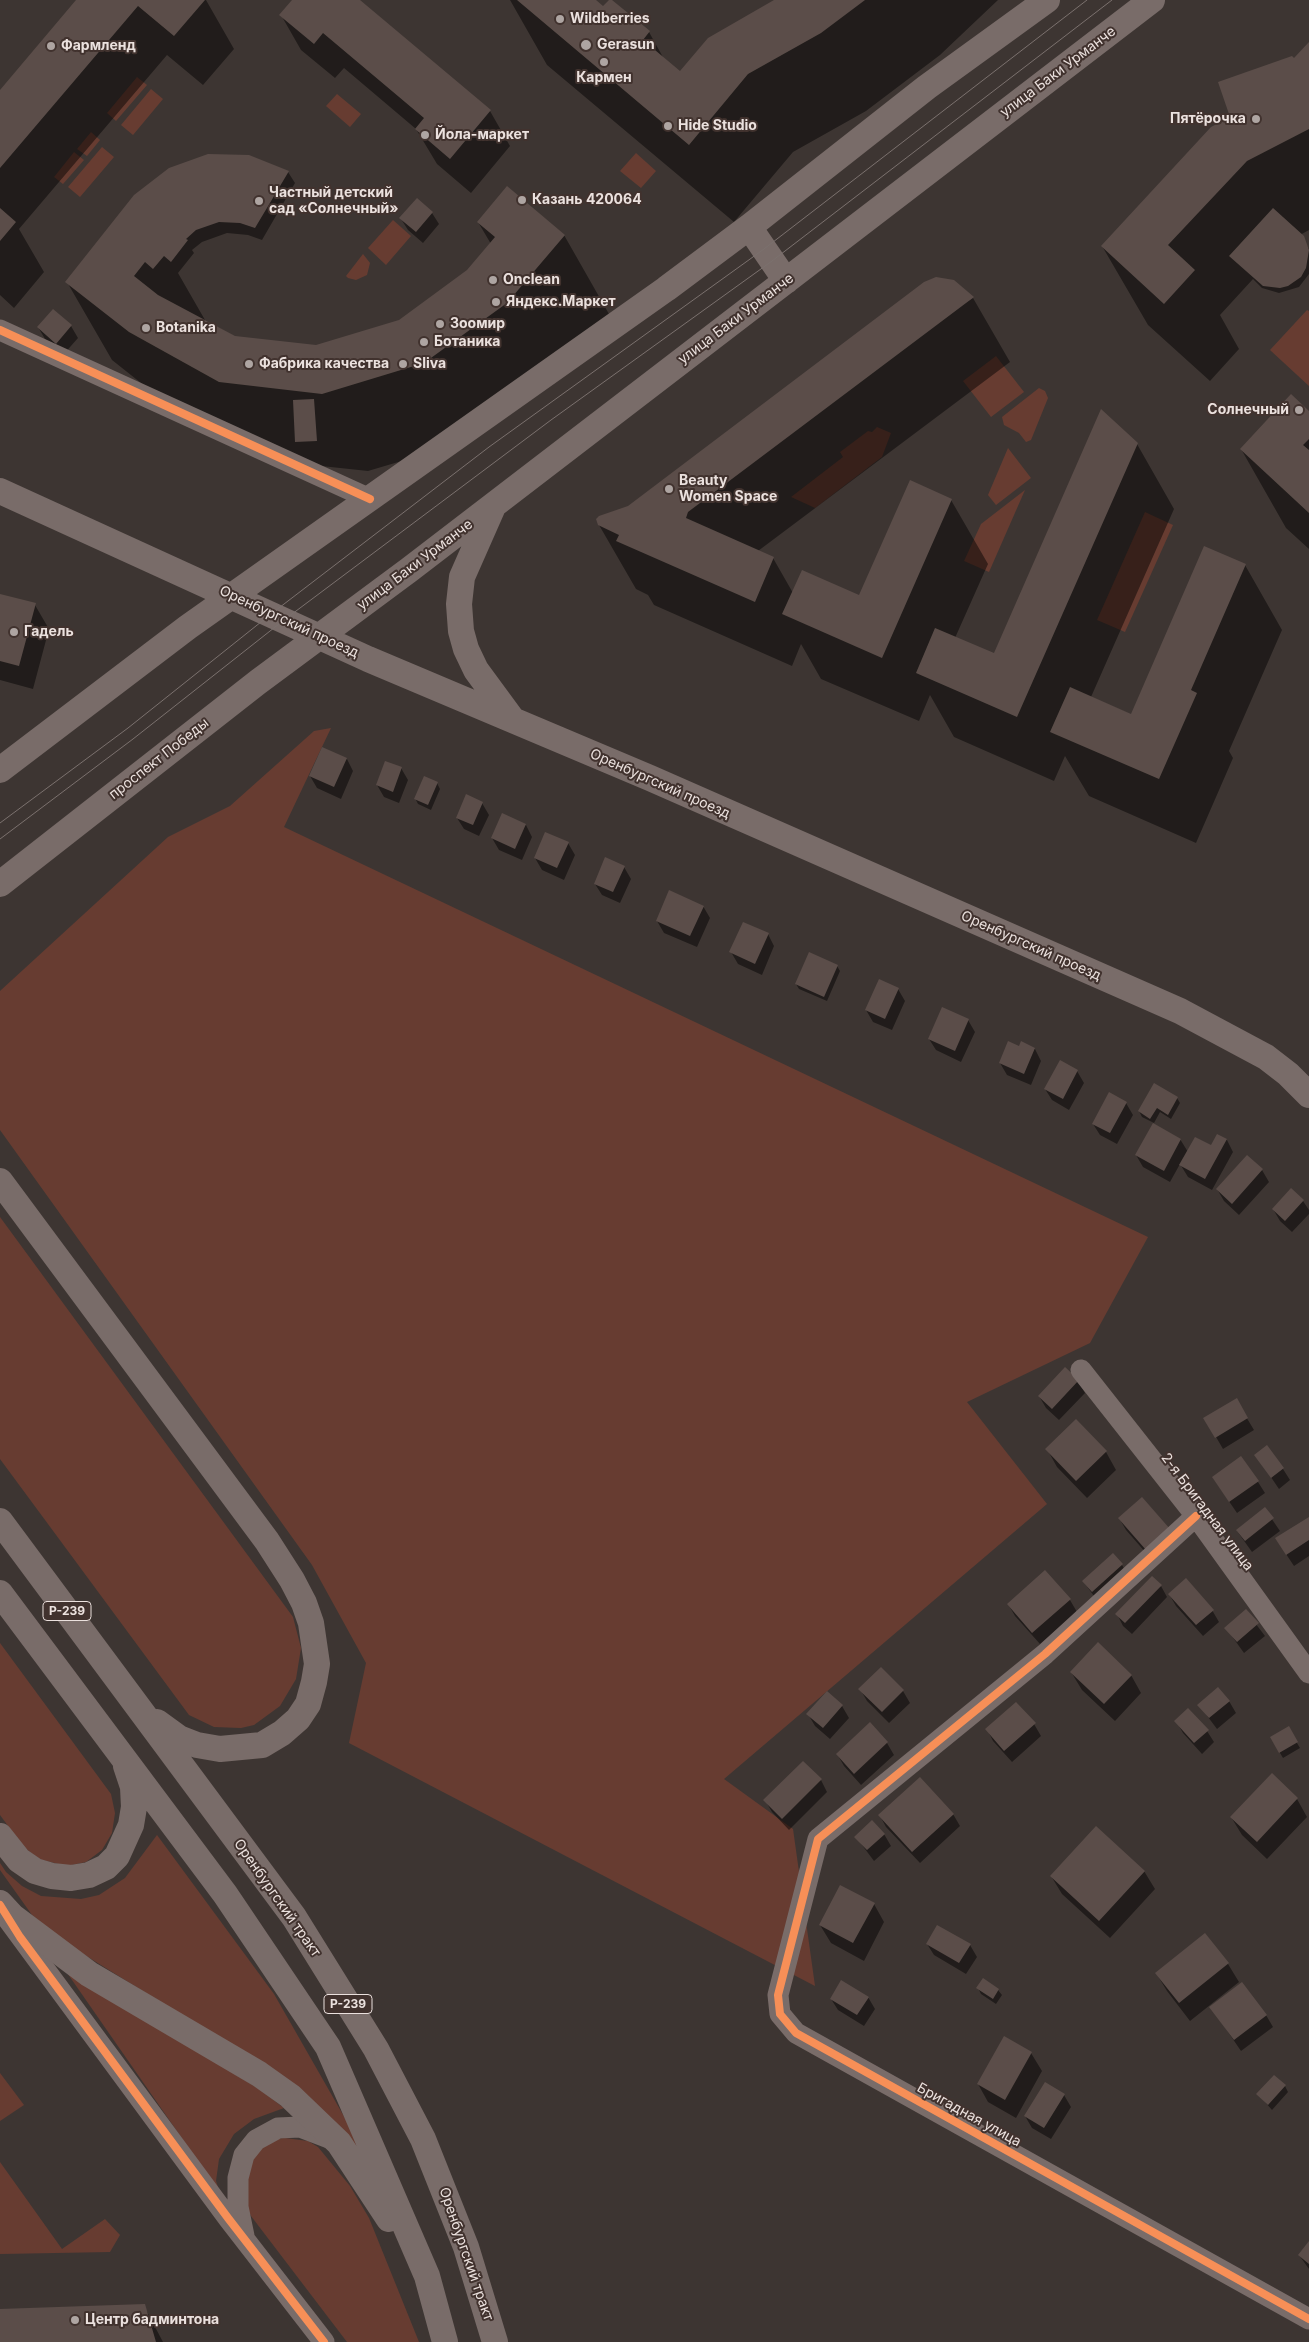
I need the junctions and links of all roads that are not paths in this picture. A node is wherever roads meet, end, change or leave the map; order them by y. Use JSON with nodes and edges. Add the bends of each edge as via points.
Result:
{"nodes":[{"id":1,"x":1047,"y":0,"type":"edge"},
{"id":2,"x":1152,"y":0,"type":"edge"},
{"id":3,"x":749,"y":227,"type":"junction"},
{"id":4,"x":786,"y":281,"type":"junction"},
{"id":5,"x":0,"y":330,"type":"edge"},
{"id":6,"x":0,"y":491,"type":"edge"},
{"id":7,"x":370,"y":499,"type":"junction"},
{"id":8,"x":494,"y":504,"type":"junction"},
{"id":9,"x":232,"y":596,"type":"junction"},
{"id":10,"x":320,"y":637,"type":"junction"},
{"id":11,"x":514,"y":722,"type":"junction"},
{"id":12,"x":0,"y":770,"type":"edge"},
{"id":13,"x":0,"y":884,"type":"edge"},
{"id":14,"x":1309,"y":1095,"type":"edge"},
{"id":15,"x":0,"y":1181,"type":"edge"},
{"id":16,"x":1081,"y":1370,"type":"dead end"},
{"id":17,"x":1196,"y":1516,"type":"junction"},
{"id":18,"x":0,"y":1521,"type":"edge"},
{"id":19,"x":0,"y":1593,"type":"edge"},
{"id":20,"x":1309,"y":1673,"type":"edge"},
{"id":21,"x":135,"y":1701,"type":"junction"},
{"id":22,"x":122,"y":1754,"type":"junction"},
{"id":23,"x":0,"y":1836,"type":"edge"},
{"id":24,"x":0,"y":1904,"type":"edge"},
{"id":25,"x":339,"y":2142,"type":"junction"},
{"id":26,"x":245,"y":2241,"type":"junction"},
{"id":27,"x":427,"y":2276,"type":"junction"},
{"id":28,"x":1309,"y":2319,"type":"edge"},
{"id":29,"x":324,"y":2342,"type":"edge"},
{"id":30,"x":445,"y":2342,"type":"edge"},
{"id":31,"x":495,"y":2342,"type":"edge"}],
"edges":[{"from":1,"to":3,"type":"main road","via":[[927,88]]},
{"from":2,"to":4,"type":"main road","name":"улица Баки Урманче"},
{"from":3,"to":4,"type":"main road"},
{"from":3,"to":7,"type":"main road"},
{"from":4,"to":8,"type":"main road","name":"улица Баки Урманче"},
{"from":5,"to":7,"type":"street"},
{"from":6,"to":9,"type":"main road","name":"Оренбургский проезд"},
{"from":7,"to":9,"type":"main road"},
{"from":8,"to":10,"type":"main road","name":"улица Баки Урманче"},
{"from":8,"to":11,"type":"main road","via":[[462,577],[461,631],[476,670]]},
{"from":9,"to":10,"type":"main road","name":"Оренбургский проезд"},
{"from":9,"to":12,"type":"main road"},
{"from":10,"to":11,"type":"main road","name":"Оренбургский проезд"},
{"from":10,"to":13,"type":"main road","name":"проспект Победы"},
{"from":11,"to":14,"type":"main road","name":"Оренбургский проезд","via":[[650,778],[1180,1011],[1266,1057]]},
{"from":15,"to":21,"type":"main road","via":[[266,1541],[292,1580],[311,1623],[316,1664],[308,1704],[298,1719],[262,1745],[220,1749],[197,1745],[161,1726]]},
{"from":16,"to":17,"type":"street","name":"2-я Бригадная улица"},
{"from":17,"to":20,"type":"street","name":"2-я Бригадная улица"},
{"from":17,"to":28,"type":"street","name":"Бригадная улица","via":[[1045,1654],[818,1839],[778,1996],[780,2014],[796,2033]]},
{"from":18,"to":21,"type":"main road","name":"Оренбургский тракт","number":"Р-239"},
{"from":19,"to":22,"type":"main road","number":"Р-239"},
{"from":21,"to":31,"type":"main road","name":"Оренбургский тракт","number":"Р-239","via":[[294,1917],[376,2050],[423,2139],[466,2246]]},
{"from":22,"to":23,"type":"main road","via":[[133,1787],[134,1807],[126,1841],[106,1867],[89,1875],[71,1878],[52,1876],[35,1871],[19,1860]]},
{"from":22,"to":27,"type":"main road","number":"Р-239","via":[[225,1894],[328,2047]]},
{"from":24,"to":25,"type":"main road","via":[[89,1974],[259,2074],[290,2096]]},
{"from":24,"to":26,"type":"street","via":[[20,1937]]},
{"from":25,"to":26,"type":"street","via":[[300,2127],[278,2128],[256,2140],[244,2154],[238,2178],[238,2207]]},
{"from":25,"to":27,"type":"main road"},
{"from":26,"to":29,"type":"street"},
{"from":27,"to":30,"type":"main road","number":"Р-239"}]}
